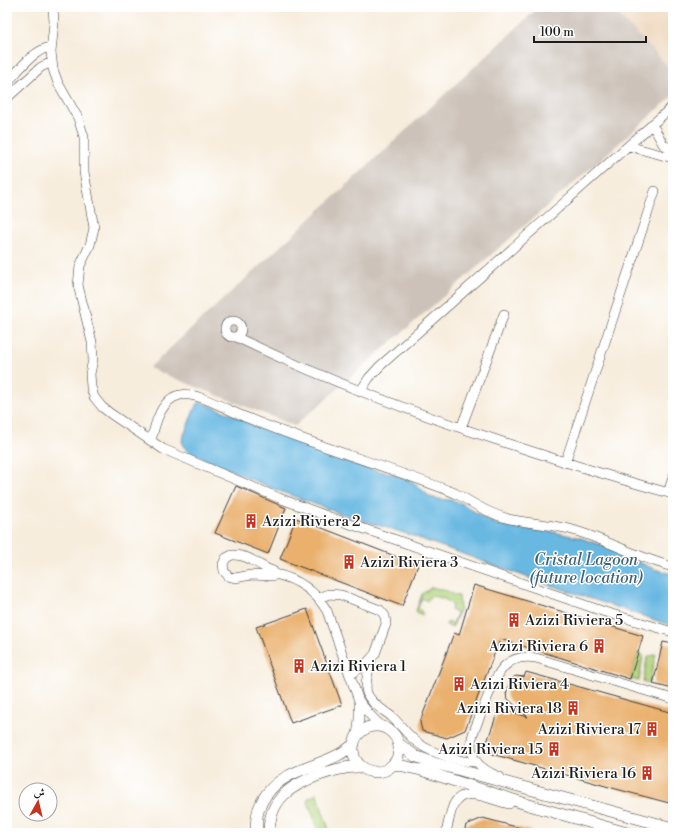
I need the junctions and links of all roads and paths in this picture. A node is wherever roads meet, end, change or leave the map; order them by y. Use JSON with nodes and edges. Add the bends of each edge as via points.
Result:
{"nodes":[{"id":1,"x":54,"y":7,"type":"edge"},
{"id":2,"x":52,"y":46,"type":"junction"},
{"id":3,"x":52,"y":62,"type":"junction"},
{"id":4,"x":7,"y":83,"type":"edge"},
{"id":5,"x":7,"y":98,"type":"edge"},
{"id":6,"x":673,"y":106,"type":"edge"},
{"id":7,"x":652,"y":124,"type":"junction"},
{"id":8,"x":628,"y":146,"type":"junction"},
{"id":9,"x":673,"y":151,"type":"edge"},
{"id":10,"x":673,"y":158,"type":"edge"},
{"id":11,"x":655,"y":191,"type":"dead end"},
{"id":12,"x":504,"y":314,"type":"dead end"},
{"id":13,"x":236,"y":337,"type":"dead end"},
{"id":14,"x":360,"y":392,"type":"junction"},
{"id":15,"x":461,"y":428,"type":"junction"},
{"id":16,"x":151,"y":441,"type":"junction"},
{"id":17,"x":565,"y":463,"type":"junction"},
{"id":18,"x":673,"y":477,"type":"edge"},
{"id":19,"x":671,"y":494,"type":"edge"},
{"id":20,"x":673,"y":567,"type":"edge"},
{"id":21,"x":275,"y":574,"type":"junction"},
{"id":22,"x":319,"y":598,"type":"junction"},
{"id":23,"x":673,"y":632,"type":"edge"},
{"id":24,"x":371,"y":660,"type":"junction"},
{"id":25,"x":350,"y":675,"type":"junction"},
{"id":26,"x":673,"y":699,"type":"edge"},
{"id":27,"x":359,"y":701,"type":"junction"},
{"id":28,"x":382,"y":727,"type":"junction"},
{"id":29,"x":355,"y":740,"type":"junction"},
{"id":30,"x":399,"y":744,"type":"junction"},
{"id":31,"x":476,"y":762,"type":"junction"},
{"id":32,"x":394,"y":764,"type":"junction"},
{"id":33,"x":361,"y":767,"type":"junction"},
{"id":34,"x":529,"y":790,"type":"junction"},
{"id":35,"x":529,"y":805,"type":"junction"},
{"id":36,"x":673,"y":828,"type":"edge"},
{"id":37,"x":257,"y":833,"type":"edge"},
{"id":38,"x":269,"y":833,"type":"edge"},
{"id":39,"x":446,"y":833,"type":"edge"},
{"id":40,"x":627,"y":833,"type":"edge"}],
"edges":[{"from":1,"to":2,"type":"street"},
{"from":2,"to":3,"type":"street"},
{"from":2,"to":4,"type":"street","via":[[34,54]]},
{"from":3,"to":5,"type":"street","via":[[41,67]]},
{"from":3,"to":16,"type":"street","via":[[58,83],[78,118],[84,137],[84,172],[94,228],[78,278],[79,292],[93,346],[90,387],[94,397],[106,411]]},
{"from":6,"to":7,"type":"street"},
{"from":7,"to":8,"type":"street"},
{"from":7,"to":9,"type":"street","via":[[663,144]]},
{"from":8,"to":10,"type":"street"},
{"from":8,"to":14,"type":"street","via":[[380,366]]},
{"from":11,"to":17,"type":"street"},
{"from":12,"to":15,"type":"street"},
{"from":13,"to":14,"type":"street"},
{"from":14,"to":15,"type":"street"},
{"from":15,"to":17,"type":"street"},
{"from":16,"to":20,"type":"street","via":[[160,414],[168,401],[181,394],[195,395],[289,434],[449,491],[498,516],[559,526]]},
{"from":16,"to":23,"type":"street","via":[[163,449],[326,516],[605,612]]},
{"from":17,"to":19,"type":"street"},
{"from":18,"to":19,"type":"street"},
{"from":21,"to":21,"type":"street","via":[[248,557],[240,555],[229,556],[223,564],[224,571],[231,578]]},
{"from":21,"to":22,"type":"street","via":[[302,583]]},
{"from":22,"to":24,"type":"street","via":[[329,594],[341,594],[378,609],[384,614],[386,624]]},
{"from":22,"to":25,"type":"street","via":[[330,618]]},
{"from":24,"to":25,"type":"street"},
{"from":24,"to":31,"type":"street","via":[[366,688],[373,702],[423,747],[463,761]]},
{"from":25,"to":27,"type":"street"},
{"from":26,"to":31,"type":"street","via":[[536,658],[515,659],[502,667],[496,676],[473,734],[471,748]]},
{"from":27,"to":28,"type":"street"},
{"from":27,"to":29,"type":"street"},
{"from":28,"to":29,"type":"street","via":[[368,728]]},
{"from":28,"to":30,"type":"street","via":[[391,731]]},
{"from":29,"to":33,"type":"street","via":[[353,754]]},
{"from":29,"to":37,"type":"street","via":[[334,758],[287,776],[276,783],[260,806]]},
{"from":30,"to":32,"type":"street"},
{"from":30,"to":34,"type":"street","via":[[425,760]]},
{"from":31,"to":34,"type":"street","via":[[487,771]]},
{"from":32,"to":33,"type":"street","via":[[381,772],[371,772]]},
{"from":32,"to":35,"type":"street","via":[[421,770]]},
{"from":33,"to":38,"type":"street","via":[[333,770],[291,787],[274,809]]},
{"from":34,"to":36,"type":"street"},
{"from":35,"to":39,"type":"street","via":[[506,803],[476,794],[465,795],[454,805]]},
{"from":35,"to":40,"type":"street"}]}
